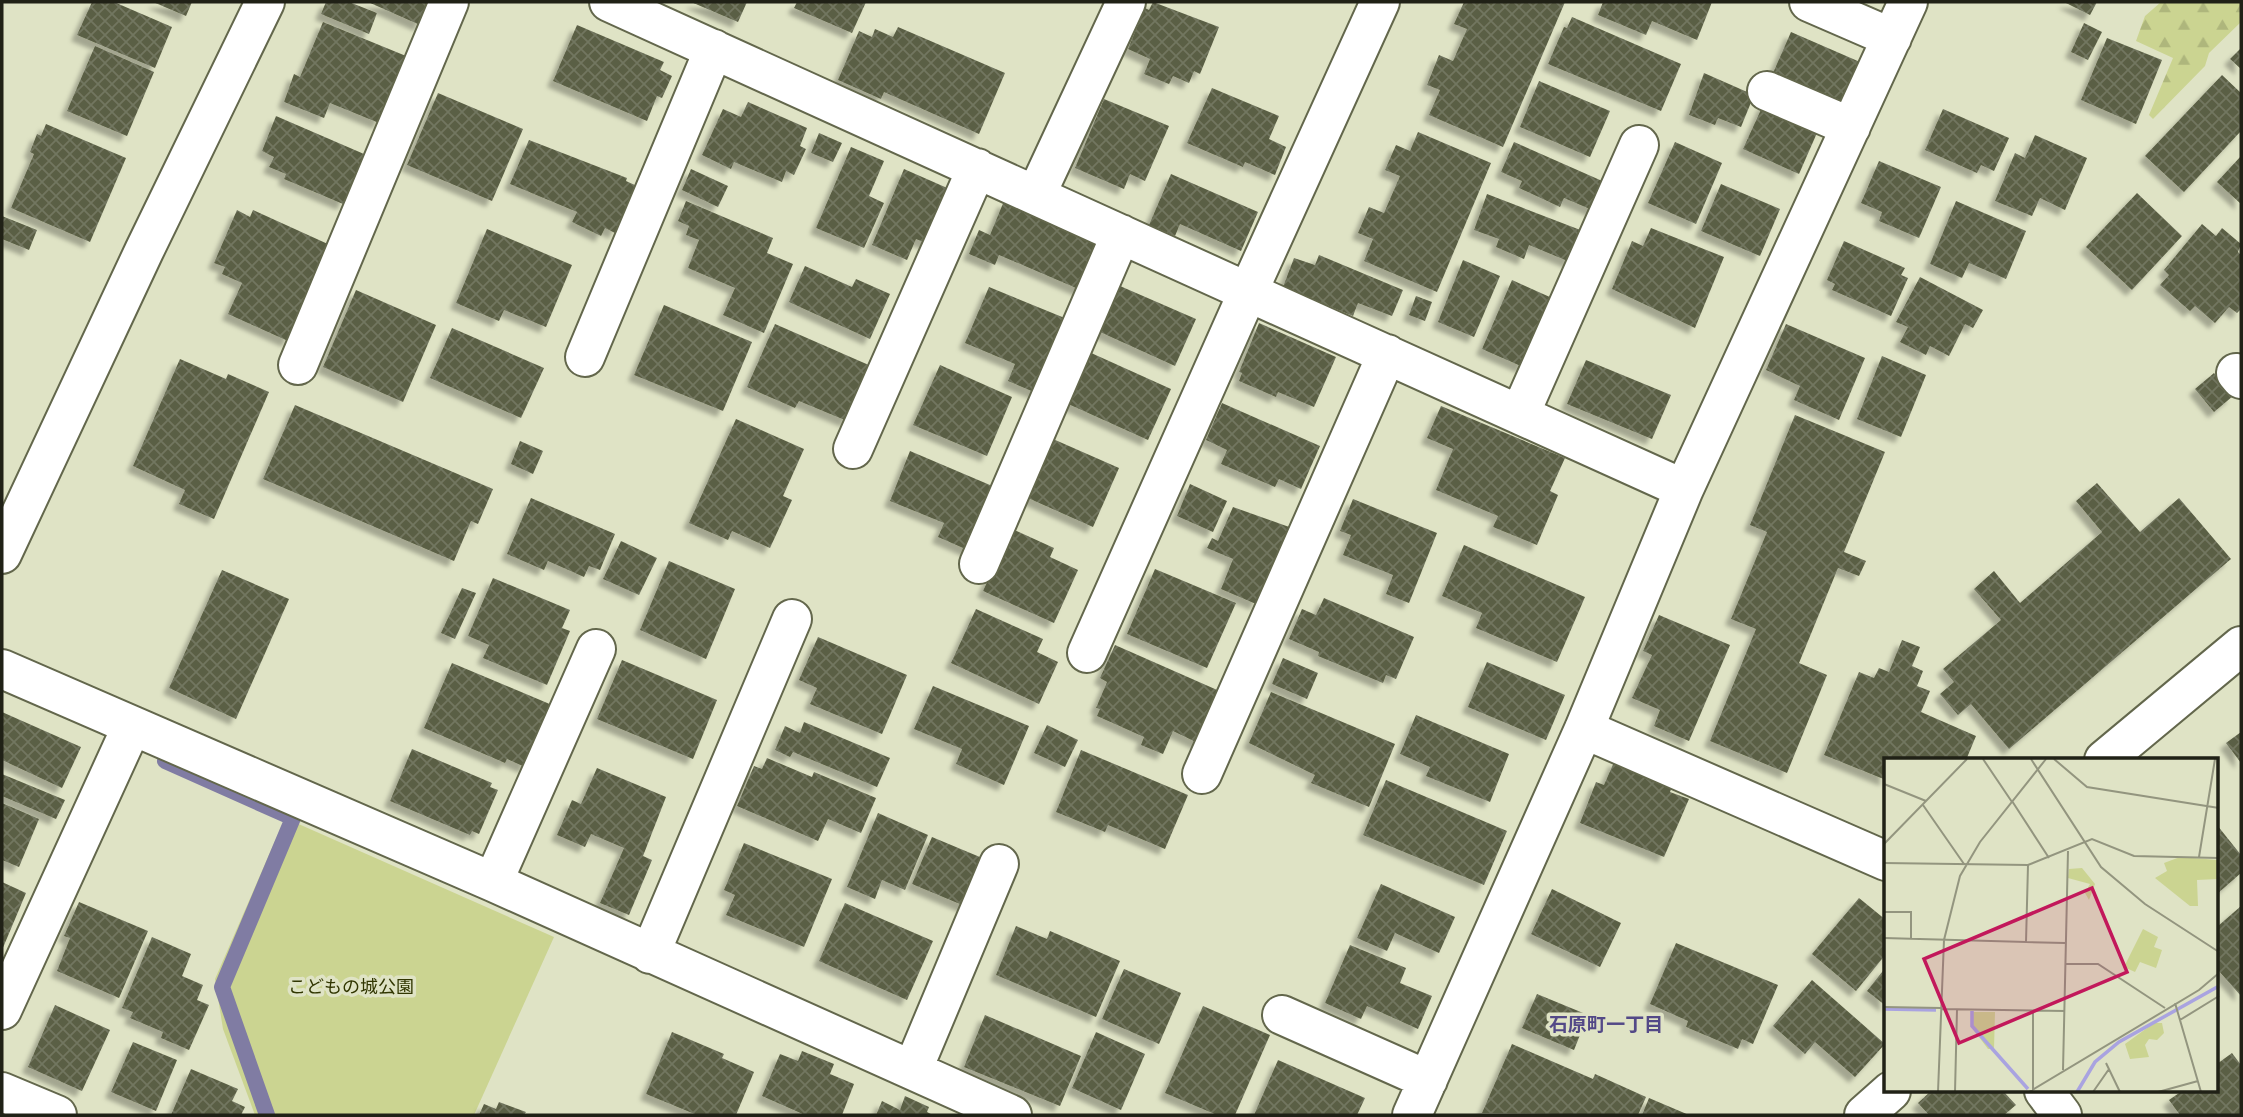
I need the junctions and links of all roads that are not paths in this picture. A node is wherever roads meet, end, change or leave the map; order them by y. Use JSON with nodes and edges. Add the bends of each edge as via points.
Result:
{"nodes":[{"id":1,"x":265,"y":2,"type":"edge"},
{"id":2,"x":449,"y":2,"type":"edge"},
{"id":3,"x":609,"y":2,"type":"edge"},
{"id":4,"x":1126,"y":2,"type":"edge"},
{"id":5,"x":1380,"y":2,"type":"edge"},
{"id":6,"x":1809,"y":2,"type":"edge"},
{"id":7,"x":1908,"y":2,"type":"edge"},
{"id":8,"x":1892,"y":38,"type":"junction"},
{"id":9,"x":714,"y":49,"type":"junction"},
{"id":10,"x":1767,"y":91,"type":"dead end"},
{"id":11,"x":1851,"y":127,"type":"junction"},
{"id":12,"x":1639,"y":145,"type":"dead end"},
{"id":13,"x":977,"y":167,"type":"junction"},
{"id":14,"x":1036,"y":195,"type":"junction"},
{"id":15,"x":1121,"y":234,"type":"junction"},
{"id":16,"x":1248,"y":292,"type":"junction"},
{"id":17,"x":1387,"y":354,"type":"junction"},
{"id":18,"x":585,"y":357,"type":"dead end"},
{"id":19,"x":298,"y":365,"type":"dead end"},
{"id":20,"x":1520,"y":414,"type":"junction"},
{"id":21,"x":853,"y":449,"type":"dead end"},
{"id":22,"x":1684,"y":489,"type":"junction"},
{"id":23,"x":2,"y":554,"type":"edge"},
{"id":24,"x":979,"y":564,"type":"dead end"},
{"id":25,"x":792,"y":619,"type":"dead end"},
{"id":26,"x":2241,"y":646,"type":"edge"},
{"id":27,"x":596,"y":649,"type":"dead end"},
{"id":28,"x":1087,"y":653,"type":"dead end"},
{"id":29,"x":2,"y":669,"type":"edge"},
{"id":30,"x":131,"y":726,"type":"junction"},
{"id":31,"x":1584,"y":729,"type":"junction"},
{"id":32,"x":2106,"y":758,"type":"edge"},
{"id":33,"x":1202,"y":774,"type":"dead end"},
{"id":34,"x":1884,"y":860,"type":"edge"},
{"id":35,"x":999,"y":864,"type":"dead end"},
{"id":36,"x":493,"y":882,"type":"junction"},
{"id":37,"x":650,"y":954,"type":"junction"},
{"id":38,"x":2,"y":1010,"type":"edge"},
{"id":39,"x":1282,"y":1015,"type":"dead end"},
{"id":40,"x":913,"y":1069,"type":"junction"},
{"id":41,"x":1428,"y":1080,"type":"junction"},
{"id":42,"x":2,"y":1092,"type":"edge"},
{"id":43,"x":1890,"y":1092,"type":"edge"},
{"id":44,"x":2045,"y":1092,"type":"edge"},
{"id":45,"x":997,"y":1112,"type":"edge"},
{"id":46,"x":57,"y":1115,"type":"edge"},
{"id":47,"x":1412,"y":1115,"type":"edge"},
{"id":48,"x":1864,"y":1115,"type":"edge"},
{"id":49,"x":2062,"y":1115,"type":"edge"}],
"edges":[{"from":1,"to":23,"type":"street"},
{"from":2,"to":19,"type":"street"},
{"from":3,"to":9,"type":"street"},
{"from":4,"to":14,"type":"street"},
{"from":5,"to":16,"type":"street"},
{"from":6,"to":8,"type":"street"},
{"from":7,"to":8,"type":"street"},
{"from":8,"to":11,"type":"street"},
{"from":9,"to":13,"type":"street"},
{"from":9,"to":18,"type":"street"},
{"from":10,"to":11,"type":"street"},
{"from":11,"to":22,"type":"street"},
{"from":12,"to":20,"type":"street"},
{"from":13,"to":14,"type":"street"},
{"from":13,"to":21,"type":"street"},
{"from":14,"to":15,"type":"street"},
{"from":15,"to":16,"type":"street"},
{"from":15,"to":24,"type":"street"},
{"from":16,"to":17,"type":"street"},
{"from":16,"to":28,"type":"street"},
{"from":17,"to":20,"type":"street"},
{"from":17,"to":33,"type":"street"},
{"from":20,"to":22,"type":"street"},
{"from":22,"to":31,"type":"street"},
{"from":25,"to":37,"type":"street"},
{"from":26,"to":32,"type":"street"},
{"from":27,"to":36,"type":"street"},
{"from":29,"to":30,"type":"street"},
{"from":30,"to":36,"type":"street"},
{"from":30,"to":38,"type":"street"},
{"from":31,"to":34,"type":"street"},
{"from":31,"to":41,"type":"street"},
{"from":35,"to":40,"type":"street"},
{"from":36,"to":37,"type":"street"},
{"from":37,"to":40,"type":"street"},
{"from":39,"to":41,"type":"street"},
{"from":40,"to":45,"type":"street"},
{"from":41,"to":47,"type":"street"},
{"from":42,"to":46,"type":"street"},
{"from":43,"to":48,"type":"street"},
{"from":44,"to":49,"type":"street"}]}
